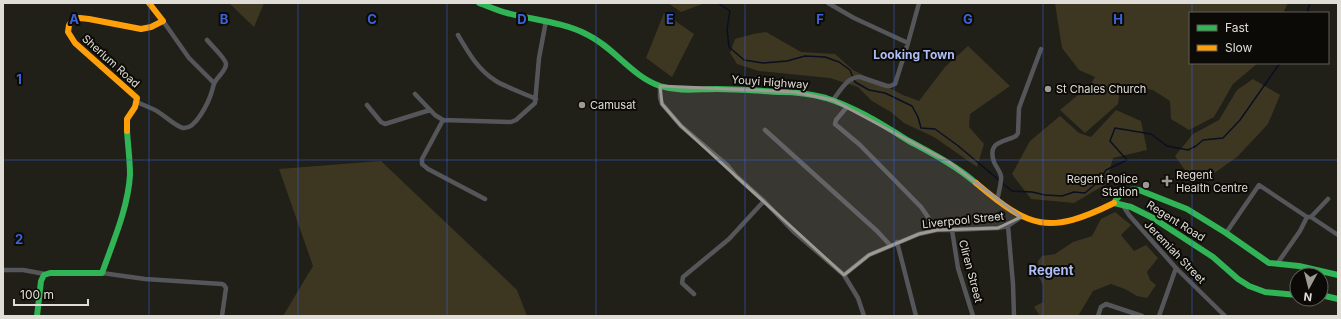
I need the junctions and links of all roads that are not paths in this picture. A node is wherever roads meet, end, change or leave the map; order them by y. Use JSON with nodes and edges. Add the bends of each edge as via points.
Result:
{"nodes":[{"id":1,"x":149,"y":3,"type":"edge"},
{"id":2,"x":479,"y":3,"type":"edge"},
{"id":3,"x":828,"y":3,"type":"edge"},
{"id":4,"x":919,"y":3,"type":"edge"},
{"id":5,"x":546,"y":20,"type":"junction"},
{"id":6,"x":163,"y":21,"type":"junction"},
{"id":7,"x":458,"y":35,"type":"dead end"},
{"id":8,"x":207,"y":40,"type":"dead end"},
{"id":9,"x":908,"y":43,"type":"junction"},
{"id":10,"x":1041,"y":49,"type":"dead end"},
{"id":11,"x":214,"y":83,"type":"junction"},
{"id":12,"x":660,"y":86,"type":"junction"},
{"id":13,"x":415,"y":94,"type":"dead end"},
{"id":14,"x":536,"y":99,"type":"junction"},
{"id":15,"x":833,"y":100,"type":"junction"},
{"id":16,"x":138,"y":102,"type":"junction"},
{"id":17,"x":367,"y":105,"type":"dead end"},
{"id":18,"x":847,"y":107,"type":"junction"},
{"id":19,"x":430,"y":110,"type":"junction"},
{"id":20,"x":443,"y":120,"type":"junction"},
{"id":21,"x":765,"y":130,"type":"dead end"},
{"id":22,"x":1118,"y":196,"type":"junction"},
{"id":23,"x":486,"y":199,"type":"dead end"},
{"id":24,"x":1328,"y":199,"type":"dead end"},
{"id":25,"x":764,"y":201,"type":"junction"},
{"id":26,"x":997,"y":201,"type":"junction"},
{"id":27,"x":1114,"y":203,"type":"junction"},
{"id":28,"x":1122,"y":204,"type":"junction"},
{"id":29,"x":1021,"y":217,"type":"junction"},
{"id":30,"x":1309,"y":217,"type":"junction"},
{"id":31,"x":1008,"y":226,"type":"junction"},
{"id":32,"x":937,"y":230,"type":"junction"},
{"id":33,"x":952,"y":230,"type":"junction"},
{"id":34,"x":1226,"y":233,"type":"junction"},
{"id":35,"x":1338,"y":235,"type":"edge"},
{"id":36,"x":897,"y":242,"type":"junction"},
{"id":37,"x":890,"y":245,"type":"junction"},
{"id":38,"x":1277,"y":264,"type":"junction"},
{"id":39,"x":1176,"y":268,"type":"junction"},
{"id":40,"x":3,"y":270,"type":"edge"},
{"id":41,"x":102,"y":272,"type":"junction"},
{"id":42,"x":45,"y":274,"type":"junction"},
{"id":43,"x":844,"y":275,"type":"junction"},
{"id":44,"x":1338,"y":275,"type":"edge"},
{"id":45,"x":694,"y":294,"type":"dead end"},
{"id":46,"x":1289,"y":294,"type":"edge"},
{"id":47,"x":36,"y":316,"type":"edge"},
{"id":48,"x":222,"y":316,"type":"edge"},
{"id":49,"x":864,"y":316,"type":"edge"},
{"id":50,"x":916,"y":316,"type":"edge"},
{"id":51,"x":973,"y":316,"type":"edge"},
{"id":52,"x":1014,"y":316,"type":"edge"},
{"id":53,"x":1098,"y":316,"type":"edge"},
{"id":54,"x":1142,"y":316,"type":"edge"},
{"id":55,"x":1159,"y":316,"type":"edge"},
{"id":56,"x":1225,"y":316,"type":"edge"}],
"edges":[{"from":1,"to":6,"type":"main road"},
{"from":2,"to":5,"type":"main road","name":"Youyi Highway","via":[[504,12]]},
{"from":3,"to":9,"type":"street"},
{"from":4,"to":9,"type":"street"},
{"from":5,"to":12,"type":"main road","name":"Youyi Highway","via":[[588,34],[647,80]]},
{"from":5,"to":14,"type":"street","via":[[539,58]]},
{"from":6,"to":11,"type":"street","via":[[189,58]]},
{"from":6,"to":16,"type":"main road","name":"Sherlum Road","via":[[137,29],[95,20],[75,19],[69,23],[70,37],[130,91]]},
{"from":7,"to":14,"type":"street","via":[[474,61],[487,74],[506,86]]},
{"from":8,"to":11,"type":"street","via":[[225,60],[226,65]]},
{"from":9,"to":15,"type":"street","via":[[893,85],[887,86],[855,77],[845,84]]},
{"from":10,"to":26,"type":"street","via":[[1019,108],[1018,133],[999,142],[993,149],[994,162],[1001,176]]},
{"from":11,"to":16,"type":"street","via":[[202,113],[189,127],[178,126],[154,109]]},
{"from":12,"to":15,"type":"main road","name":"Youyi Highway","via":[[677,89],[795,92]]},
{"from":12,"to":25,"type":"street","via":[[662,104],[671,115]]},
{"from":13,"to":19,"type":"street"},
{"from":14,"to":20,"type":"street","via":[[533,106],[511,122]]},
{"from":15,"to":18,"type":"main road","name":"Youyi Highway"},
{"from":16,"to":41,"type":"main road","name":"Sherlum Road","via":[[127,119],[129,184]]},
{"from":17,"to":19,"type":"street","via":[[385,124]]},
{"from":18,"to":26,"type":"main road","name":"Youyi Highway","via":[[949,162]]},
{"from":18,"to":32,"type":"street","via":[[835,124],[860,145],[921,207]]},
{"from":19,"to":20,"type":"street"},
{"from":20,"to":23,"type":"street","via":[[422,159],[422,164]]},
{"from":21,"to":37,"type":"street","via":[[877,230]]},
{"from":22,"to":27,"type":"main road"},
{"from":22,"to":28,"type":"street","name":"Jeremiah Street"},
{"from":22,"to":34,"type":"main road","name":"Regent Road","via":[[1131,189],[1139,190],[1187,209]]},
{"from":24,"to":30,"type":"street"},
{"from":25,"to":43,"type":"street","via":[[793,231]]},
{"from":25,"to":45,"type":"street","via":[[729,239],[683,278],[682,283]]},
{"from":26,"to":29,"type":"main road","name":"Youyi Highway"},
{"from":27,"to":28,"type":"main road","name":"Regent Road"},
{"from":27,"to":29,"type":"main road","name":"Youyi Highway","via":[[1080,219],[1062,224]]},
{"from":28,"to":39,"type":"street","name":"Jeremiah Street","via":[[1132,219]]},
{"from":28,"to":46,"type":"main road","name":"Regent Road","via":[[1147,213],[1253,288]]},
{"from":29,"to":31,"type":"street","name":"Liverpool Street"},
{"from":30,"to":34,"type":"street","via":[[1259,185]]},
{"from":30,"to":35,"type":"street"},
{"from":30,"to":38,"type":"street"},
{"from":31,"to":33,"type":"street","name":"Liverpool Street"},
{"from":31,"to":52,"type":"street"},
{"from":32,"to":33,"type":"street","name":"Liverpool Street"},
{"from":32,"to":36,"type":"street","name":"Liverpool Street"},
{"from":33,"to":51,"type":"street","name":"Cliren Street","via":[[958,268]]},
{"from":34,"to":38,"type":"main road","name":"Regent Road","via":[[1264,260]]},
{"from":36,"to":37,"type":"street","name":"Liverpool Street"},
{"from":36,"to":50,"type":"street"},
{"from":37,"to":43,"type":"street","name":"Liverpool Street","via":[[869,255]]},
{"from":38,"to":44,"type":"main road","name":"Regent Road"},
{"from":39,"to":55,"type":"street"},
{"from":39,"to":56,"type":"street","name":"Jeremiah Street"},
{"from":40,"to":42,"type":"street"},
{"from":41,"to":42,"type":"main road"},
{"from":41,"to":48,"type":"street","via":[[145,279],[222,284],[226,288]]},
{"from":42,"to":47,"type":"main road","via":[[42,276]]},
{"from":43,"to":49,"type":"street","via":[[858,298]]},
{"from":53,"to":54,"type":"street","via":[[1103,305],[1108,304]]}]}
